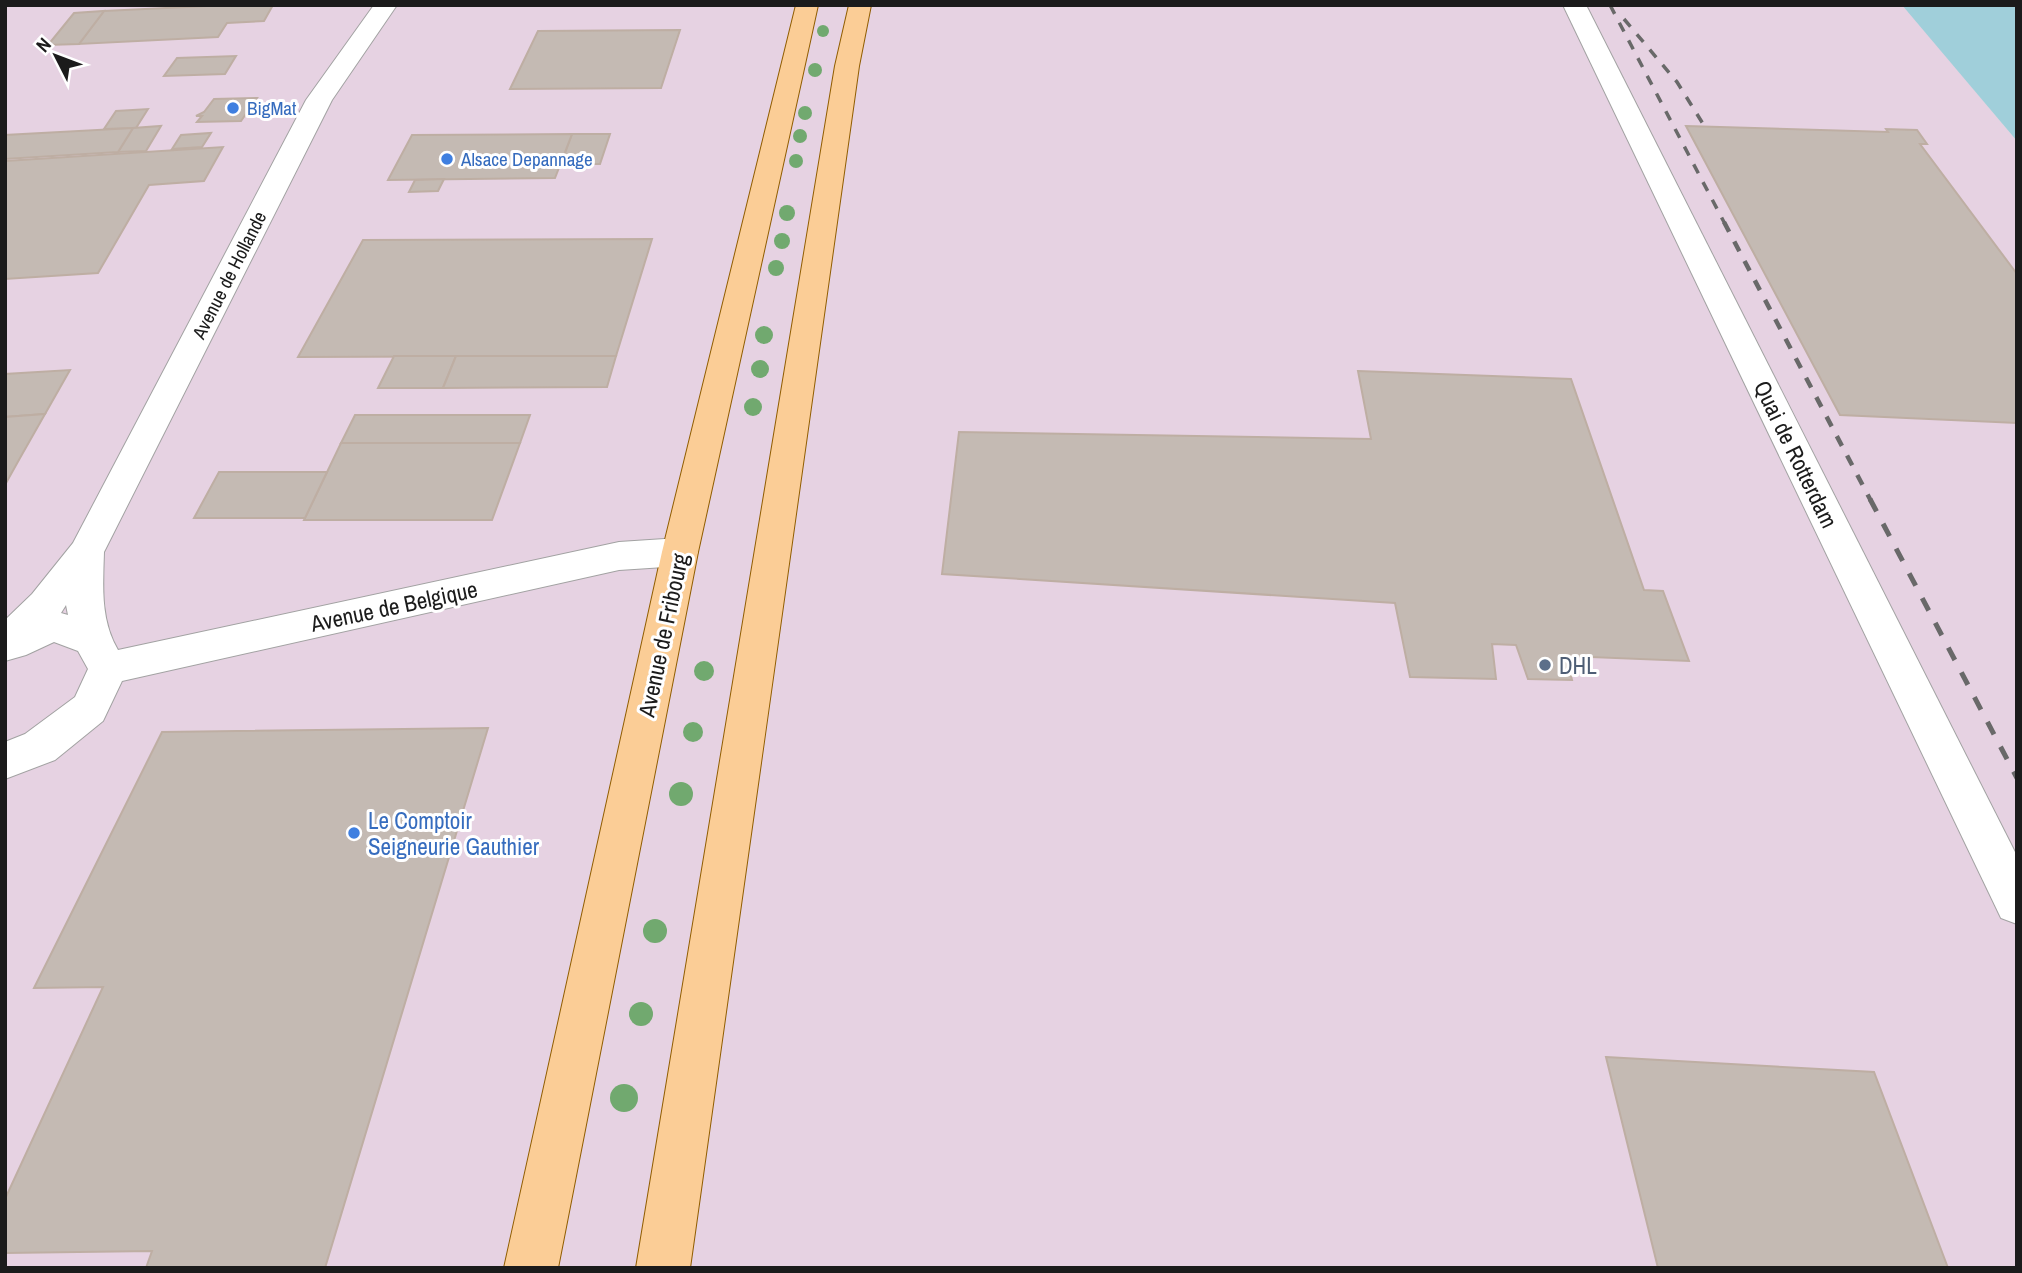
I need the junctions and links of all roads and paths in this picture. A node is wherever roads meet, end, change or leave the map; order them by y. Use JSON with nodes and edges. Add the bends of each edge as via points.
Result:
{"nodes":[{"id":1,"x":386,"y":5,"type":"edge"},
{"id":2,"x":807,"y":5,"type":"edge"},
{"id":3,"x":860,"y":5,"type":"edge"},
{"id":4,"x":1574,"y":5,"type":"edge"},
{"id":5,"x":86,"y":552,"type":"junction"},
{"id":6,"x":680,"y":552,"type":"junction"},
{"id":7,"x":5,"y":646,"type":"edge"},
{"id":8,"x":100,"y":654,"type":"junction"},
{"id":9,"x":5,"y":761,"type":"edge"},
{"id":10,"x":2017,"y":903,"type":"edge"},
{"id":11,"x":531,"y":1268,"type":"edge"},
{"id":12,"x":663,"y":1268,"type":"edge"}],
"edges":[{"from":1,"to":5,"type":"street","name":"Avenue de Hollande","via":[[319,100]]},
{"from":2,"to":6,"type":"main road","name":"Avenue de Fribourg"},
{"from":3,"to":12,"type":"main road"},
{"from":4,"to":10,"type":"street","name":"Quai de Rotterdam"},
{"from":5,"to":7,"type":"street","name":"Avenue de Hollande","via":[[45,605]]},
{"from":5,"to":8,"type":"street","name":"Avenue de Hollande","via":[[83,599]]},
{"from":6,"to":8,"type":"street","name":"Avenue de Belgique","via":[[619,556]]},
{"from":6,"to":11,"type":"main road","name":"Avenue de Fribourg"},
{"from":7,"to":8,"type":"street","via":[[52,625]]},
{"from":8,"to":9,"type":"street","via":[[89,709],[40,747]]}]}
